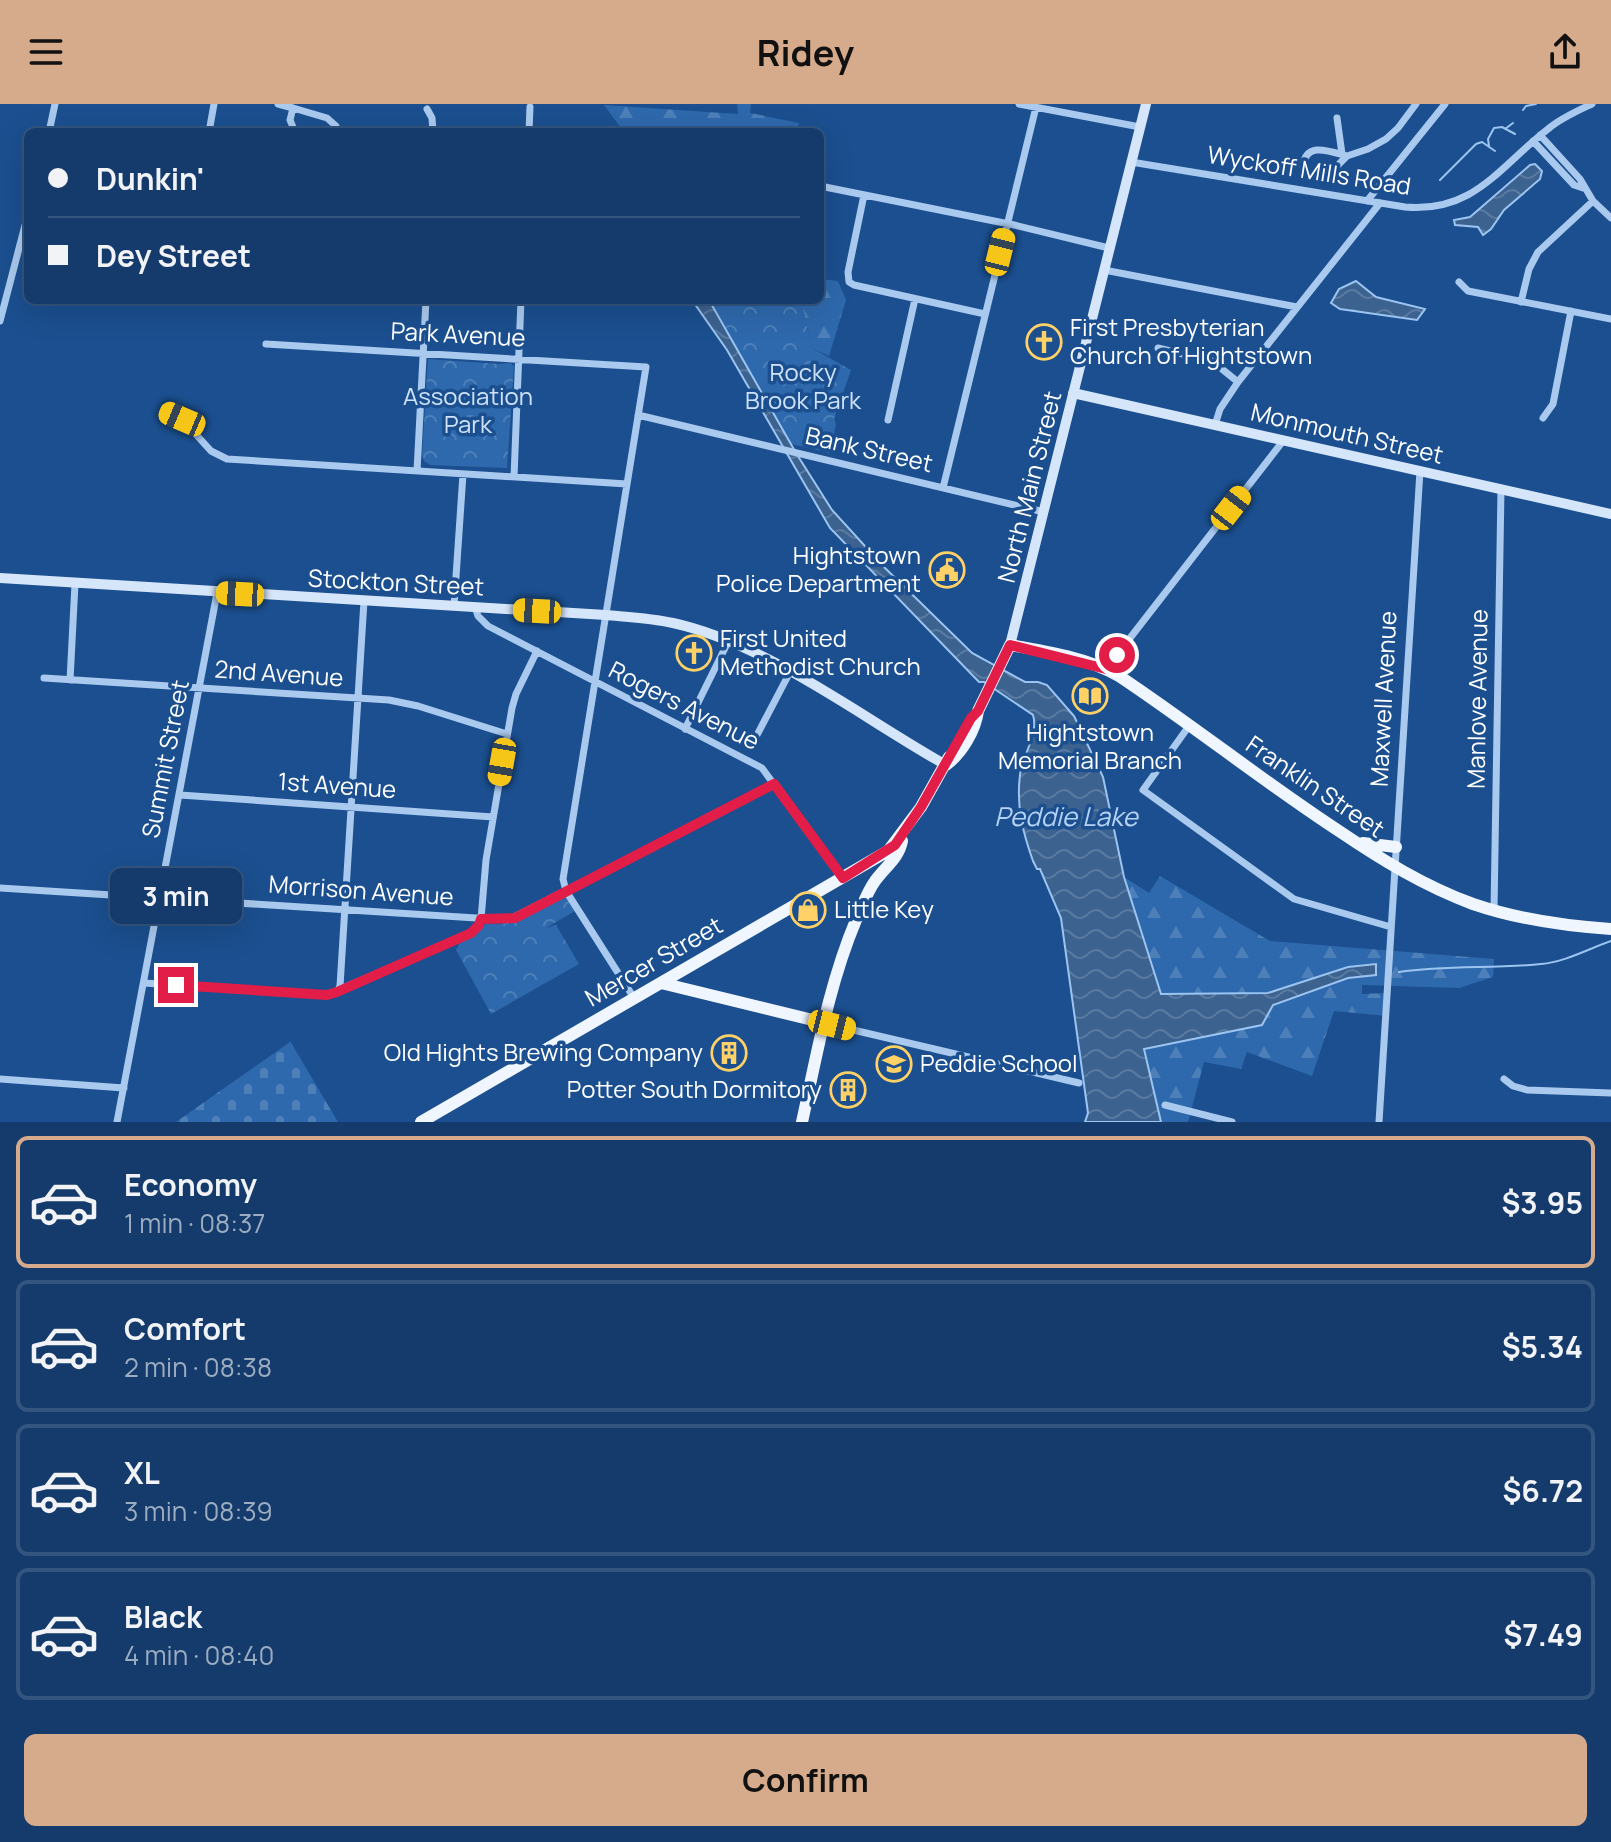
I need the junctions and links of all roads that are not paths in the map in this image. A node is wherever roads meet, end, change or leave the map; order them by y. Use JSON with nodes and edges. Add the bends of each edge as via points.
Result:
{"nodes":[{"id":1,"x":55,"y":104,"type":"edge"},
{"id":2,"x":214,"y":104,"type":"edge"},
{"id":3,"x":278,"y":104,"type":"edge"},
{"id":4,"x":1019,"y":104,"type":"edge"},
{"id":5,"x":1146,"y":104,"type":"edge"},
{"id":6,"x":1416,"y":104,"type":"edge"},
{"id":7,"x":1445,"y":104,"type":"edge"},
{"id":8,"x":1592,"y":104,"type":"edge"},
{"id":9,"x":530,"y":107,"type":"dead end"},
{"id":10,"x":1036,"y":107,"type":"junction"},
{"id":11,"x":293,"y":108,"type":"junction"},
{"id":12,"x":427,"y":109,"type":"dead end"},
{"id":13,"x":1337,"y":118,"type":"dead end"},
{"id":14,"x":1140,"y":127,"type":"junction"},
{"id":15,"x":50,"y":128,"type":"edge"},
{"id":16,"x":210,"y":128,"type":"edge"},
{"id":17,"x":293,"y":128,"type":"edge"},
{"id":18,"x":336,"y":128,"type":"edge"},
{"id":19,"x":433,"y":128,"type":"edge"},
{"id":20,"x":529,"y":128,"type":"edge"},
{"id":21,"x":1537,"y":138,"type":"junction"},
{"id":22,"x":1344,"y":155,"type":"junction"},
{"id":23,"x":1131,"y":162,"type":"junction"},
{"id":24,"x":1319,"y":180,"type":"junction"},
{"id":25,"x":824,"y":187,"type":"edge"},
{"id":26,"x":1317,"y":193,"type":"junction"},
{"id":27,"x":864,"y":195,"type":"junction"},
{"id":28,"x":1367,"y":201,"type":"junction"},
{"id":29,"x":1593,"y":201,"type":"junction"},
{"id":30,"x":1380,"y":203,"type":"junction"},
{"id":31,"x":1611,"y":218,"type":"edge"},
{"id":32,"x":1007,"y":224,"type":"junction"},
{"id":33,"x":24,"y":236,"type":"edge"},
{"id":34,"x":1109,"y":248,"type":"junction"},
{"id":35,"x":1104,"y":270,"type":"junction"},
{"id":36,"x":1459,"y":282,"type":"dead end"},
{"id":37,"x":915,"y":299,"type":"junction"},
{"id":38,"x":1521,"y":302,"type":"junction"},
{"id":39,"x":426,"y":304,"type":"edge"},
{"id":40,"x":521,"y":304,"type":"edge"},
{"id":41,"x":1297,"y":307,"type":"junction"},
{"id":42,"x":1571,"y":311,"type":"junction"},
{"id":43,"x":985,"y":314,"type":"junction"},
{"id":44,"x":1611,"y":319,"type":"edge"},
{"id":45,"x":0,"y":321,"type":"edge"},
{"id":46,"x":266,"y":344,"type":"dead end"},
{"id":47,"x":1158,"y":348,"type":"dead end"},
{"id":48,"x":423,"y":353,"type":"junction"},
{"id":49,"x":519,"y":358,"type":"junction"},
{"id":50,"x":1238,"y":382,"type":"junction"},
{"id":51,"x":1073,"y":393,"type":"junction"},
{"id":52,"x":167,"y":413,"type":"dead end"},
{"id":53,"x":638,"y":415,"type":"junction"},
{"id":54,"x":1543,"y":418,"type":"dead end"},
{"id":55,"x":888,"y":420,"type":"dead end"},
{"id":56,"x":1215,"y":425,"type":"junction"},
{"id":57,"x":1283,"y":441,"type":"junction"},
{"id":58,"x":417,"y":471,"type":"junction"},
{"id":59,"x":1420,"y":471,"type":"junction"},
{"id":60,"x":463,"y":474,"type":"junction"},
{"id":61,"x":514,"y":477,"type":"junction"},
{"id":62,"x":627,"y":484,"type":"junction"},
{"id":63,"x":943,"y":488,"type":"junction"},
{"id":64,"x":1501,"y":489,"type":"junction"},
{"id":65,"x":1044,"y":512,"type":"junction"},
{"id":66,"x":1611,"y":514,"type":"edge"},
{"id":67,"x":0,"y":578,"type":"edge"},
{"id":68,"x":75,"y":584,"type":"junction"},
{"id":69,"x":217,"y":593,"type":"junction"},
{"id":70,"x":364,"y":601,"type":"junction"},
{"id":71,"x":454,"y":606,"type":"junction"},
{"id":72,"x":475,"y":607,"type":"junction"},
{"id":73,"x":606,"y":615,"type":"junction"},
{"id":74,"x":728,"y":642,"type":"junction"},
{"id":75,"x":1010,"y":645,"type":"junction"},
{"id":76,"x":1026,"y":648,"type":"junction"},
{"id":77,"x":537,"y":651,"type":"junction"},
{"id":78,"x":1002,"y":666,"type":"junction"},
{"id":79,"x":1106,"y":669,"type":"junction"},
{"id":80,"x":790,"y":672,"type":"junction"},
{"id":81,"x":44,"y":678,"type":"dead end"},
{"id":82,"x":70,"y":680,"type":"junction"},
{"id":83,"x":595,"y":682,"type":"junction"},
{"id":84,"x":199,"y":688,"type":"junction"},
{"id":85,"x":357,"y":699,"type":"junction"},
{"id":86,"x":1189,"y":726,"type":"junction"},
{"id":87,"x":685,"y":729,"type":"junction"},
{"id":88,"x":507,"y":734,"type":"junction"},
{"id":89,"x":757,"y":735,"type":"dead end"},
{"id":90,"x":946,"y":765,"type":"junction"},
{"id":91,"x":774,"y":784,"type":"junction"},
{"id":92,"x":180,"y":795,"type":"junction"},
{"id":93,"x":350,"y":807,"type":"junction"},
{"id":94,"x":493,"y":817,"type":"junction"},
{"id":95,"x":904,"y":833,"type":"junction"},
{"id":96,"x":1352,"y":840,"type":"junction"},
{"id":97,"x":1396,"y":847,"type":"junction"},
{"id":98,"x":1394,"y":868,"type":"junction"},
{"id":99,"x":843,"y":878,"type":"junction"},
{"id":100,"x":0,"y":888,"type":"edge"},
{"id":101,"x":566,"y":891,"type":"junction"},
{"id":102,"x":160,"y":898,"type":"junction"},
{"id":103,"x":343,"y":910,"type":"junction"},
{"id":104,"x":1494,"y":910,"type":"junction"},
{"id":105,"x":481,"y":919,"type":"junction"},
{"id":106,"x":1391,"y":927,"type":"junction"},
{"id":107,"x":1611,"y":929,"type":"edge"},
{"id":108,"x":144,"y":983,"type":"junction"},
{"id":109,"x":661,"y":983,"type":"junction"},
{"id":110,"x":337,"y":992,"type":"junction"},
{"id":111,"x":634,"y":998,"type":"junction"},
{"id":112,"x":828,"y":1024,"type":"junction"},
{"id":113,"x":0,"y":1079,"type":"edge"},
{"id":114,"x":1504,"y":1079,"type":"dead end"},
{"id":115,"x":1079,"y":1083,"type":"dead end"},
{"id":116,"x":124,"y":1088,"type":"junction"},
{"id":117,"x":1611,"y":1093,"type":"edge"},
{"id":118,"x":1165,"y":1105,"type":"dead end"},
{"id":119,"x":430,"y":1120,"type":"edge"},
{"id":120,"x":117,"y":1122,"type":"edge"},
{"id":121,"x":802,"y":1122,"type":"edge"},
{"id":122,"x":1232,"y":1122,"type":"edge"},
{"id":123,"x":1379,"y":1122,"type":"edge"}],
"edges":[{"from":1,"to":15,"type":"street"},
{"from":2,"to":16,"type":"street"},
{"from":3,"to":11,"type":"street"},
{"from":4,"to":10,"type":"street"},
{"from":5,"to":14,"type":"street","name":"North Main Street"},
{"from":6,"to":22,"type":"street","via":[[1386,139]]},
{"from":7,"to":28,"type":"street"},
{"from":8,"to":21,"type":"street","name":"Wyckoff Mills Road"},
{"from":9,"to":20,"type":"street"},
{"from":10,"to":14,"type":"street"},
{"from":10,"to":32,"type":"street"},
{"from":11,"to":17,"type":"street"},
{"from":11,"to":18,"type":"street","via":[[330,120]]},
{"from":12,"to":19,"type":"street"},
{"from":13,"to":22,"type":"street"},
{"from":14,"to":23,"type":"street","name":"North Main Street"},
{"from":21,"to":29,"type":"street","via":[[1580,179]]},
{"from":21,"to":30,"type":"street","name":"Wyckoff Mills Road","via":[[1451,204],[1422,208]]},
{"from":22,"to":24,"type":"street","via":[[1328,177]]},
{"from":22,"to":24,"type":"street","via":[[1318,148],[1309,152],[1303,167]]},
{"from":23,"to":26,"type":"street","name":"Wyckoff Mills Road"},
{"from":23,"to":34,"type":"street","name":"North Main Street"},
{"from":24,"to":26,"type":"street"},
{"from":25,"to":27,"type":"street"},
{"from":26,"to":28,"type":"street","name":"Wyckoff Mills Road"},
{"from":27,"to":32,"type":"street"},
{"from":27,"to":37,"type":"street","via":[[849,282]]},
{"from":28,"to":30,"type":"street","name":"Wyckoff Mills Road"},
{"from":29,"to":31,"type":"street"},
{"from":29,"to":38,"type":"street","via":[[1532,260]]},
{"from":30,"to":41,"type":"street"},
{"from":32,"to":34,"type":"street"},
{"from":32,"to":43,"type":"street"},
{"from":33,"to":45,"type":"street"},
{"from":34,"to":35,"type":"street","name":"North Main Street"},
{"from":35,"to":41,"type":"street"},
{"from":35,"to":51,"type":"street","name":"North Main Street"},
{"from":36,"to":38,"type":"street","via":[[1468,291]]},
{"from":37,"to":43,"type":"street"},
{"from":37,"to":55,"type":"street"},
{"from":38,"to":42,"type":"street"},
{"from":39,"to":48,"type":"street"},
{"from":40,"to":49,"type":"street"},
{"from":41,"to":50,"type":"street"},
{"from":42,"to":44,"type":"street"},
{"from":42,"to":54,"type":"street","via":[[1553,404]]},
{"from":43,"to":63,"type":"street"},
{"from":46,"to":48,"type":"street","name":"Park Avenue"},
{"from":47,"to":50,"type":"street","via":[[1212,361]]},
{"from":48,"to":49,"type":"street","name":"Park Avenue"},
{"from":48,"to":58,"type":"street"},
{"from":49,"to":53,"type":"street","name":"Park Avenue","via":[[646,367]]},
{"from":49,"to":61,"type":"street"},
{"from":50,"to":56,"type":"street"},
{"from":51,"to":56,"type":"street","name":"Monmouth Street"},
{"from":51,"to":65,"type":"street","name":"North Main Street"},
{"from":52,"to":58,"type":"street","via":[[182,419],[211,451],[227,459]]},
{"from":53,"to":62,"type":"street"},
{"from":53,"to":63,"type":"street","name":"Bank Street"},
{"from":56,"to":57,"type":"street","name":"Monmouth Street"},
{"from":57,"to":59,"type":"street","name":"Monmouth Street"},
{"from":57,"to":79,"type":"street"},
{"from":58,"to":60,"type":"street"},
{"from":59,"to":64,"type":"street","name":"Monmouth Street"},
{"from":59,"to":97,"type":"street","name":"Maxwell Avenue"},
{"from":60,"to":61,"type":"street"},
{"from":60,"to":71,"type":"street"},
{"from":61,"to":62,"type":"street"},
{"from":62,"to":73,"type":"street"},
{"from":63,"to":65,"type":"street","name":"Bank Street"},
{"from":64,"to":66,"type":"street","name":"Monmouth Street"},
{"from":64,"to":104,"type":"street","name":"Manlove Avenue"},
{"from":65,"to":75,"type":"street","name":"North Main Street"},
{"from":67,"to":68,"type":"street","name":"Stockton Street"},
{"from":68,"to":69,"type":"street","name":"Stockton Street"},
{"from":68,"to":82,"type":"street"},
{"from":69,"to":70,"type":"street","name":"Stockton Street"},
{"from":69,"to":84,"type":"street","name":"Summit Street"},
{"from":70,"to":71,"type":"street","name":"Stockton Street"},
{"from":70,"to":85,"type":"street"},
{"from":71,"to":72,"type":"street","name":"Stockton Street"},
{"from":72,"to":73,"type":"street","name":"Stockton Street"},
{"from":72,"to":77,"type":"street","name":"Rogers Avenue","via":[[488,626]]},
{"from":73,"to":74,"type":"street","name":"Stockton Street","via":[[670,622]]},
{"from":73,"to":83,"type":"street"},
{"from":74,"to":80,"type":"street","name":"Stockton Street"},
{"from":74,"to":87,"type":"street"},
{"from":75,"to":76,"type":"main road","name":"Franklin Street"},
{"from":75,"to":78,"type":"main road"},
{"from":76,"to":78,"type":"main road"},
{"from":76,"to":79,"type":"main road","name":"Franklin Street"},
{"from":77,"to":83,"type":"street","name":"Rogers Avenue"},
{"from":77,"to":88,"type":"street","via":[[516,694]]},
{"from":78,"to":90,"type":"main road"},
{"from":79,"to":86,"type":"main road","name":"Franklin Street"},
{"from":80,"to":89,"type":"street"},
{"from":80,"to":90,"type":"street","name":"Stockton Street"},
{"from":81,"to":82,"type":"street","name":"2nd Avenue"},
{"from":82,"to":84,"type":"street","name":"2nd Avenue"},
{"from":83,"to":87,"type":"street","name":"Rogers Avenue"},
{"from":83,"to":101,"type":"street","via":[[563,879]]},
{"from":84,"to":85,"type":"street","name":"2nd Avenue"},
{"from":84,"to":92,"type":"street","name":"Summit Street"},
{"from":85,"to":88,"type":"street","name":"2nd Avenue","via":[[408,703]]},
{"from":85,"to":93,"type":"street"},
{"from":86,"to":96,"type":"main road","name":"Franklin Street"},
{"from":86,"to":106,"type":"street","via":[[1143,790],[1294,899]]},
{"from":87,"to":91,"type":"street","name":"Rogers Avenue","via":[[762,768]]},
{"from":88,"to":94,"type":"street"},
{"from":90,"to":95,"type":"main road"},
{"from":91,"to":99,"type":"street","name":"Rogers Avenue"},
{"from":91,"to":101,"type":"street","name":"Morrison Avenue"},
{"from":92,"to":93,"type":"street","name":"1st Avenue"},
{"from":92,"to":102,"type":"street","name":"Summit Street"},
{"from":93,"to":94,"type":"street","name":"1st Avenue"},
{"from":93,"to":103,"type":"street"},
{"from":94,"to":105,"type":"street"},
{"from":95,"to":99,"type":"main road","name":"Mercer Street","via":[[888,851]]},
{"from":95,"to":112,"type":"main road","via":[[901,848],[877,878],[855,923],[833,986]]},
{"from":96,"to":97,"type":"main road"},
{"from":96,"to":98,"type":"main road","name":"Franklin Street"},
{"from":97,"to":98,"type":"street","name":"Maxwell Avenue"},
{"from":98,"to":104,"type":"main road","name":"Franklin Street"},
{"from":98,"to":106,"type":"street","name":"Maxwell Avenue"},
{"from":99,"to":109,"type":"main road","name":"Mercer Street"},
{"from":100,"to":102,"type":"street","name":"Morrison Avenue"},
{"from":101,"to":105,"type":"street","name":"Morrison Avenue","via":[[515,918]]},
{"from":101,"to":111,"type":"street"},
{"from":102,"to":103,"type":"street","name":"Morrison Avenue"},
{"from":102,"to":108,"type":"street","name":"Summit Street"},
{"from":103,"to":105,"type":"street","name":"Morrison Avenue"},
{"from":103,"to":110,"type":"street"},
{"from":104,"to":107,"type":"main road","name":"Franklin Street"},
{"from":105,"to":110,"type":"street","via":[[471,933]]},
{"from":106,"to":123,"type":"street","name":"Maxwell Avenue"},
{"from":108,"to":110,"type":"street"},
{"from":108,"to":116,"type":"street","name":"Summit Street"},
{"from":109,"to":111,"type":"main road","name":"Mercer Street"},
{"from":109,"to":112,"type":"main road"},
{"from":111,"to":119,"type":"main road","name":"Mercer Street"},
{"from":112,"to":115,"type":"street"},
{"from":112,"to":121,"type":"main road"},
{"from":113,"to":116,"type":"street"},
{"from":114,"to":117,"type":"street","via":[[1527,1090]]},
{"from":116,"to":120,"type":"street","name":"Summit Street"},
{"from":118,"to":122,"type":"street"}]}
